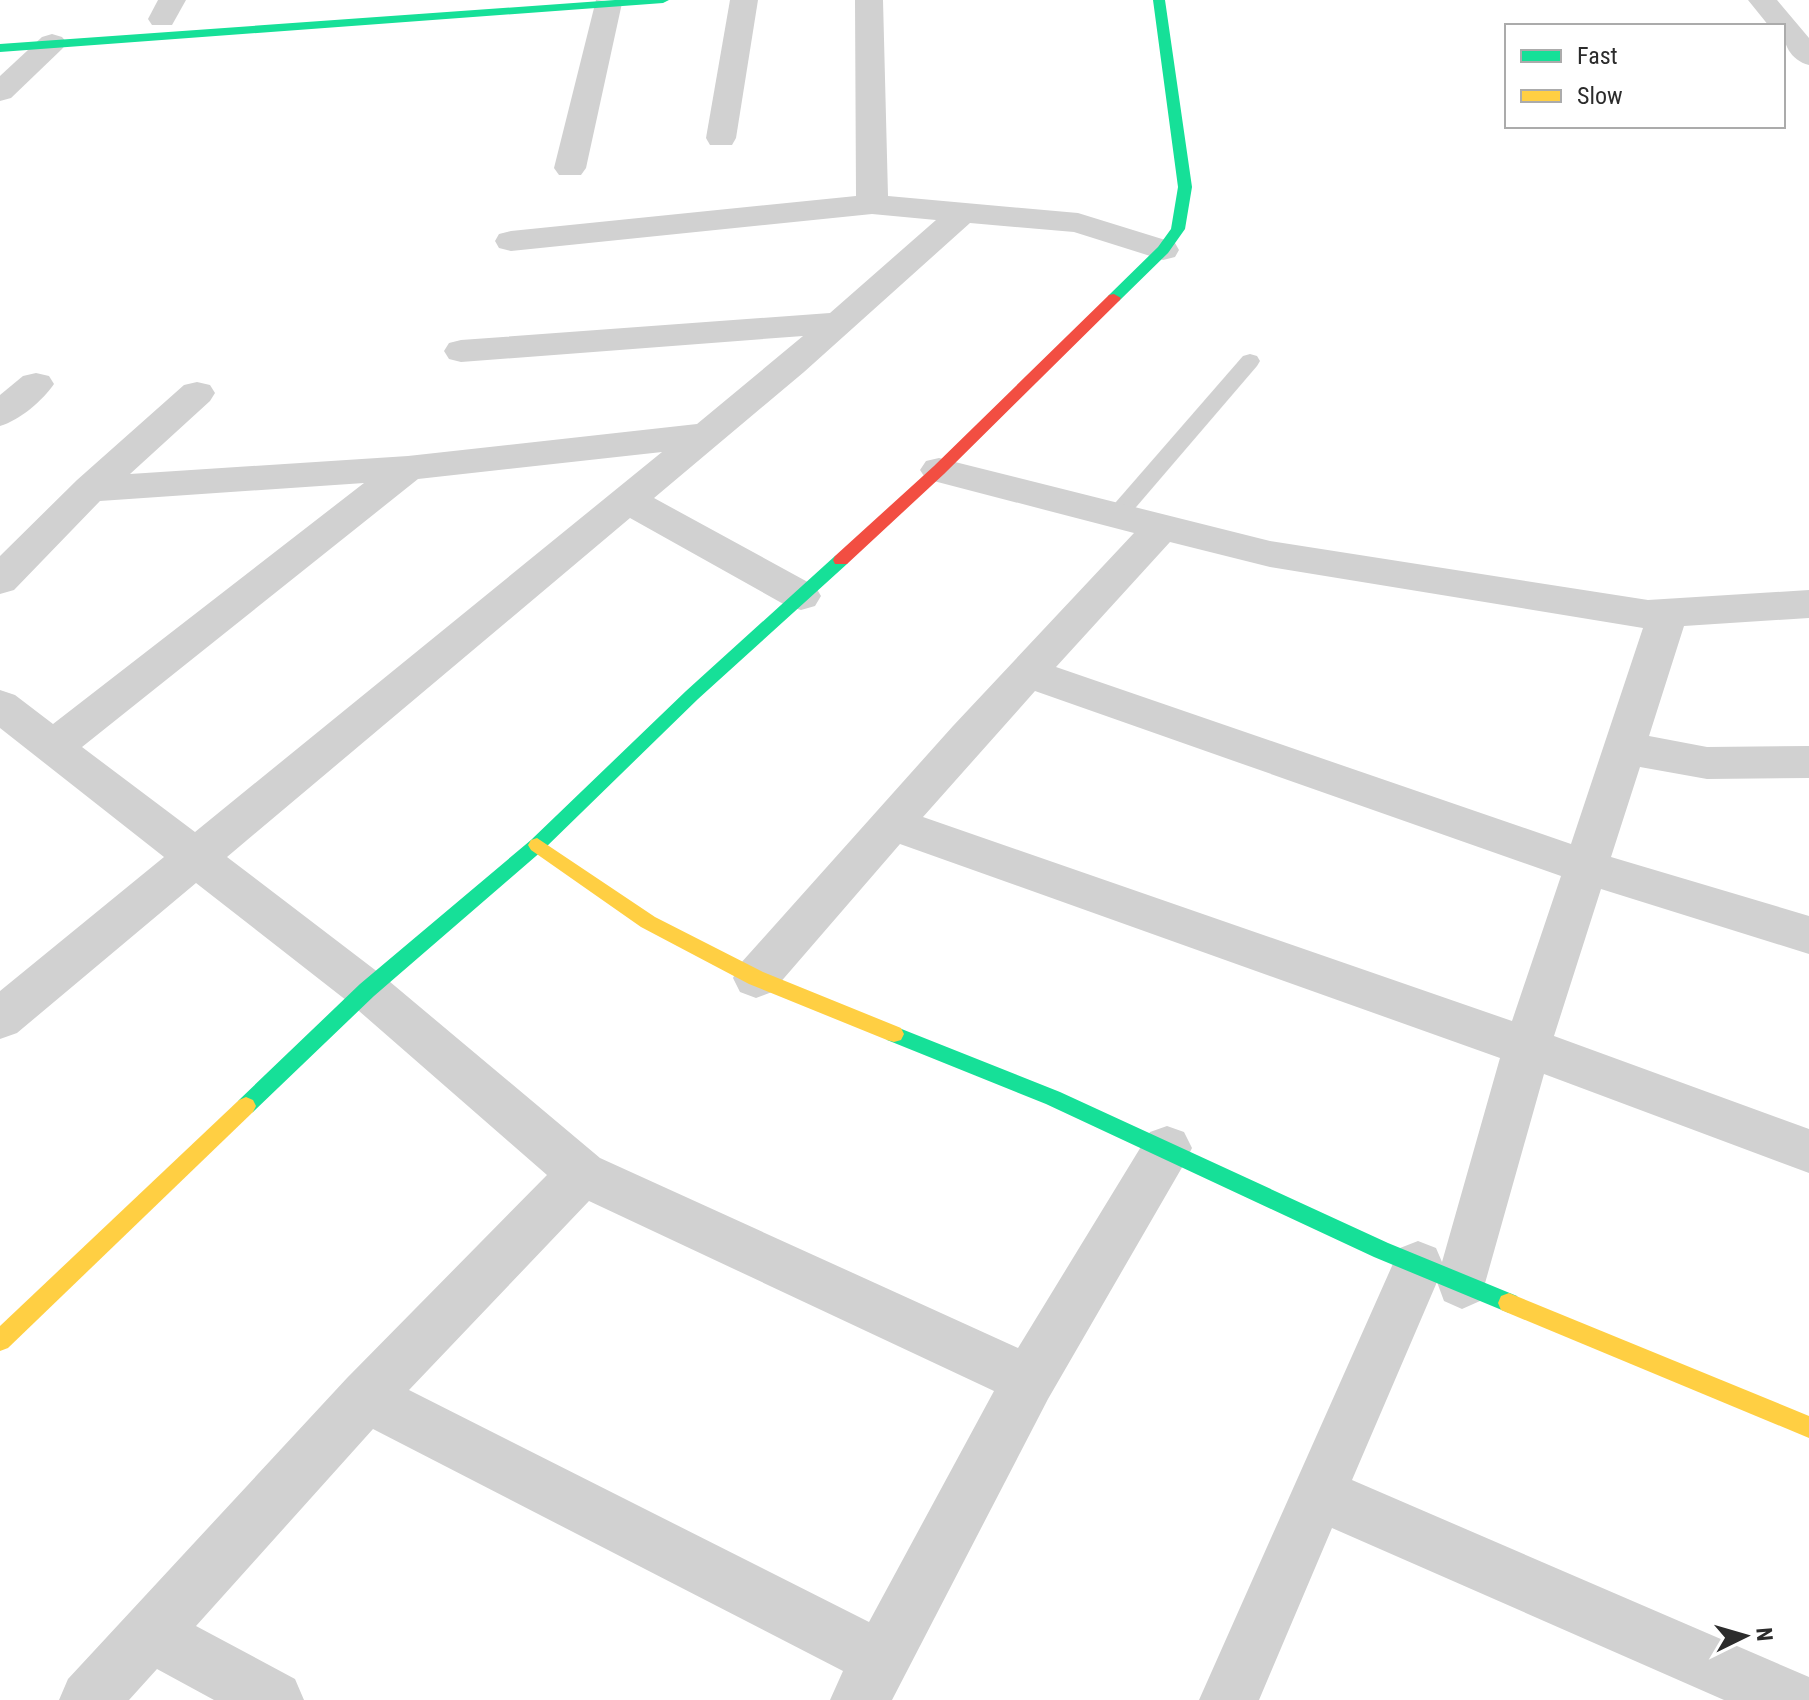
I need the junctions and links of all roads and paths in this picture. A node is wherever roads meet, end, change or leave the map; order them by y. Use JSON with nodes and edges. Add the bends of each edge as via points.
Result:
{"nodes":[{"id":1,"x":466,"y":0,"type":"edge"},
{"id":2,"x":663,"y":0,"type":"edge"},
{"id":3,"x":744,"y":0,"type":"edge"},
{"id":4,"x":869,"y":0,"type":"edge"},
{"id":5,"x":1159,"y":0,"type":"edge"},
{"id":6,"x":1762,"y":0,"type":"edge"},
{"id":7,"x":608,"y":3,"type":"junction"},
{"id":8,"x":167,"y":10,"type":"edge"},
{"id":9,"x":1782,"y":24,"type":"edge"},
{"id":10,"x":1785,"y":27,"type":"edge"},
{"id":11,"x":0,"y":32,"type":"edge"},
{"id":12,"x":52,"y":43,"type":"junction"},
{"id":13,"x":0,"y":48,"type":"edge"},
{"id":14,"x":1809,"y":56,"type":"edge"},
{"id":15,"x":0,"y":92,"type":"edge"},
{"id":16,"x":721,"y":138,"type":"dead end"},
{"id":17,"x":570,"y":168,"type":"dead end"},
{"id":18,"x":872,"y":204,"type":"junction"},
{"id":19,"x":960,"y":214,"type":"junction"},
{"id":20,"x":511,"y":241,"type":"dead end"},
{"id":21,"x":1163,"y":250,"type":"junction"},
{"id":22,"x":837,"y":323,"type":"junction"},
{"id":23,"x":461,"y":351,"type":"dead end"},
{"id":24,"x":1250,"y":361,"type":"dead end"},
{"id":25,"x":36,"y":384,"type":"dead end"},
{"id":26,"x":197,"y":393,"type":"dead end"},
{"id":27,"x":0,"y":414,"type":"edge"},
{"id":28,"x":703,"y":435,"type":"junction"},
{"id":29,"x":408,"y":468,"type":"junction"},
{"id":30,"x":939,"y":470,"type":"junction"},
{"id":31,"x":90,"y":489,"type":"junction"},
{"id":32,"x":626,"y":499,"type":"junction"},
{"id":33,"x":1117,"y":515,"type":"junction"},
{"id":34,"x":1162,"y":527,"type":"junction"},
{"id":35,"x":0,"y":580,"type":"edge"},
{"id":36,"x":801,"y":596,"type":"junction"},
{"id":37,"x":1809,"y":604,"type":"edge"},
{"id":38,"x":1668,"y":613,"type":"junction"},
{"id":39,"x":1027,"y":673,"type":"junction"},
{"id":40,"x":0,"y":706,"type":"edge"},
{"id":41,"x":55,"y":745,"type":"junction"},
{"id":42,"x":1624,"y":748,"type":"junction"},
{"id":43,"x":1809,"y":762,"type":"edge"},
{"id":44,"x":892,"y":824,"type":"junction"},
{"id":45,"x":537,"y":845,"type":"junction"},
{"id":46,"x":194,"y":856,"type":"junction"},
{"id":47,"x":1586,"y":867,"type":"junction"},
{"id":48,"x":1809,"y":935,"type":"edge"},
{"id":49,"x":756,"y":978,"type":"junction"},
{"id":50,"x":367,"y":990,"type":"junction"},
{"id":51,"x":0,"y":1019,"type":"edge"},
{"id":52,"x":1527,"y":1047,"type":"junction"},
{"id":53,"x":1167,"y":1148,"type":"junction"},
{"id":54,"x":1809,"y":1151,"type":"edge"},
{"id":55,"x":582,"y":1174,"type":"junction"},
{"id":56,"x":1440,"y":1275,"type":"junction"},
{"id":57,"x":0,"y":1341,"type":"edge"},
{"id":58,"x":1029,"y":1380,"type":"junction"},
{"id":59,"x":366,"y":1397,"type":"junction"},
{"id":60,"x":1809,"y":1427,"type":"edge"},
{"id":61,"x":1319,"y":1494,"type":"junction"},
{"id":62,"x":150,"y":1633,"type":"junction"},
{"id":63,"x":871,"y":1680,"type":"edge"},
{"id":64,"x":1727,"y":1686,"type":"edge"},
{"id":65,"x":89,"y":1700,"type":"edge"},
{"id":66,"x":274,"y":1700,"type":"edge"},
{"id":67,"x":1229,"y":1700,"type":"edge"},
{"id":68,"x":1793,"y":1700,"type":"edge"}],
"edges":[{"from":1,"to":8,"type":"street"},
{"from":2,"to":7,"type":"street"},
{"from":3,"to":16,"type":"street"},
{"from":4,"to":18,"type":"street"},
{"from":5,"to":21,"type":"street","via":[[1185,187],[1178,229]]},
{"from":6,"to":9,"type":"street"},
{"from":7,"to":12,"type":"street"},
{"from":7,"to":17,"type":"street"},
{"from":8,"to":11,"type":"street"},
{"from":10,"to":14,"type":"street"},
{"from":12,"to":13,"type":"street"},
{"from":12,"to":15,"type":"street"},
{"from":18,"to":19,"type":"street"},
{"from":18,"to":20,"type":"street"},
{"from":19,"to":21,"type":"street","via":[[1078,223]]},
{"from":19,"to":22,"type":"street"},
{"from":21,"to":30,"type":"street"},
{"from":22,"to":23,"type":"street"},
{"from":22,"to":28,"type":"street"},
{"from":24,"to":33,"type":"lane"},
{"from":25,"to":27,"type":"street"},
{"from":26,"to":31,"type":"street"},
{"from":28,"to":29,"type":"street"},
{"from":28,"to":32,"type":"street"},
{"from":29,"to":31,"type":"street"},
{"from":29,"to":41,"type":"street"},
{"from":30,"to":33,"type":"street"},
{"from":30,"to":36,"type":"street"},
{"from":31,"to":35,"type":"street"},
{"from":32,"to":36,"type":"street"},
{"from":32,"to":46,"type":"street"},
{"from":33,"to":34,"type":"street"},
{"from":34,"to":38,"type":"street","via":[[1270,554]]},
{"from":34,"to":39,"type":"street"},
{"from":36,"to":45,"type":"street"},
{"from":37,"to":38,"type":"street"},
{"from":38,"to":42,"type":"street"},
{"from":39,"to":44,"type":"street"},
{"from":39,"to":47,"type":"street"},
{"from":40,"to":41,"type":"street"},
{"from":41,"to":46,"type":"street"},
{"from":42,"to":43,"type":"street","via":[[1707,763]]},
{"from":42,"to":47,"type":"street"},
{"from":44,"to":49,"type":"street"},
{"from":44,"to":52,"type":"street"},
{"from":45,"to":49,"type":"street","via":[[648,922]]},
{"from":45,"to":50,"type":"street"},
{"from":46,"to":50,"type":"street"},
{"from":46,"to":51,"type":"street"},
{"from":47,"to":48,"type":"street"},
{"from":47,"to":52,"type":"street"},
{"from":49,"to":53,"type":"street"},
{"from":50,"to":55,"type":"street"},
{"from":50,"to":57,"type":"street"},
{"from":52,"to":54,"type":"street"},
{"from":52,"to":56,"type":"street"},
{"from":53,"to":56,"type":"street"},
{"from":53,"to":58,"type":"street"},
{"from":55,"to":58,"type":"street"},
{"from":55,"to":59,"type":"street"},
{"from":56,"to":60,"type":"street"},
{"from":56,"to":61,"type":"street"},
{"from":58,"to":63,"type":"street"},
{"from":59,"to":62,"type":"street"},
{"from":59,"to":63,"type":"street"},
{"from":61,"to":64,"type":"street"},
{"from":61,"to":67,"type":"street"},
{"from":62,"to":65,"type":"street"},
{"from":62,"to":66,"type":"street"},
{"from":64,"to":68,"type":"street"}]}
